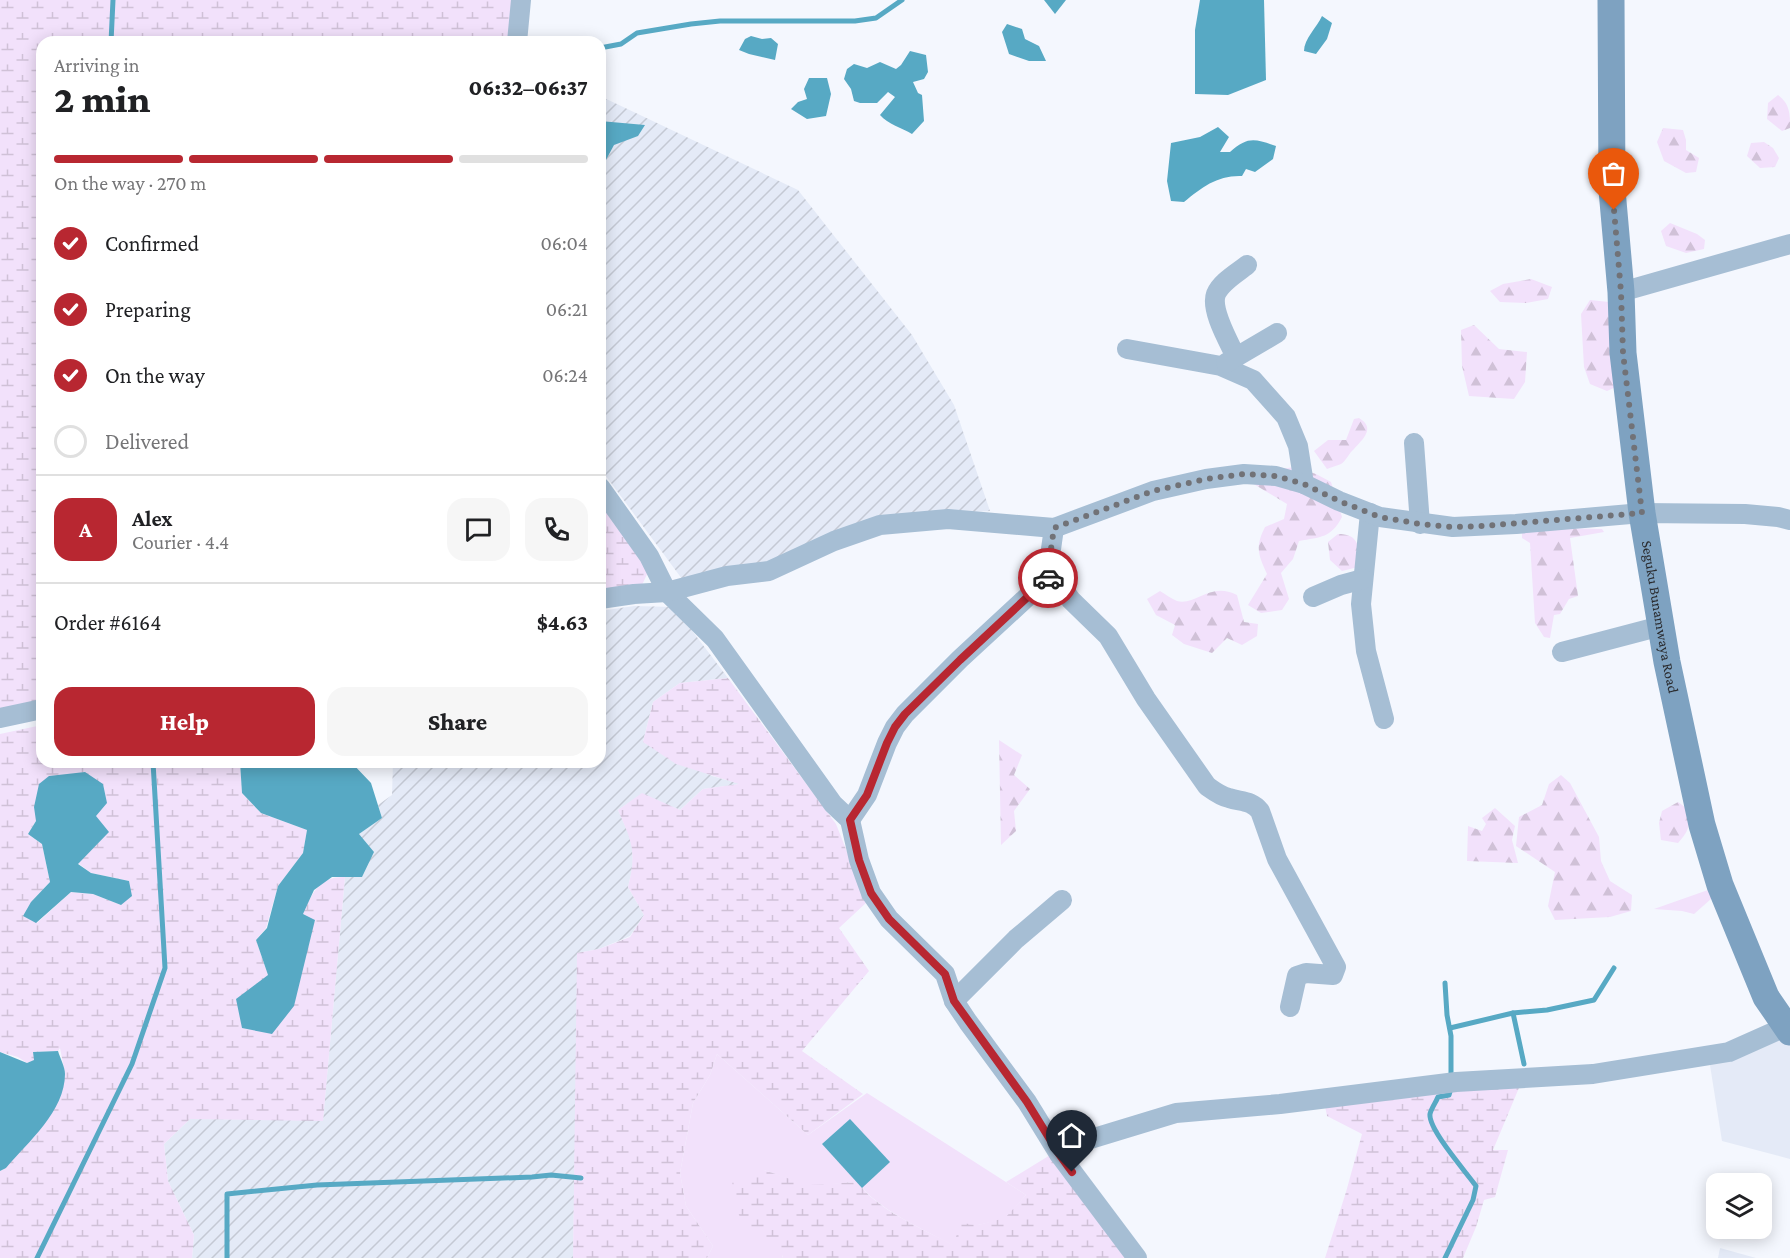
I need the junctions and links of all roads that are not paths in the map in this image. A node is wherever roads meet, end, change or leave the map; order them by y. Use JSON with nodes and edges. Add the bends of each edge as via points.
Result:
{"nodes":[{"id":1,"x":521,"y":0,"type":"edge"},
{"id":2,"x":1611,"y":0,"type":"edge"},
{"id":3,"x":518,"y":36,"type":"edge"},
{"id":4,"x":1790,"y":244,"type":"edge"},
{"id":5,"x":1247,"y":265,"type":"dead end"},
{"id":6,"x":1621,"y":292,"type":"junction"},
{"id":7,"x":1277,"y":333,"type":"dead end"},
{"id":8,"x":1127,"y":350,"type":"dead end"},
{"id":9,"x":1228,"y":362,"type":"junction"},
{"id":10,"x":1414,"y":444,"type":"dead end"},
{"id":11,"x":1304,"y":484,"type":"junction"},
{"id":12,"x":606,"y":495,"type":"edge"},
{"id":13,"x":1370,"y":513,"type":"junction"},
{"id":14,"x":1642,"y":513,"type":"junction"},
{"id":15,"x":1790,"y":520,"type":"edge"},
{"id":16,"x":1420,"y":524,"type":"junction"},
{"id":17,"x":1054,"y":528,"type":"junction"},
{"id":18,"x":1052,"y":574,"type":"junction"},
{"id":19,"x":1362,"y":579,"type":"junction"},
{"id":20,"x":667,"y":592,"type":"junction"},
{"id":21,"x":1313,"y":597,"type":"dead end"},
{"id":22,"x":606,"y":598,"type":"edge"},
{"id":23,"x":1661,"y":626,"type":"junction"},
{"id":24,"x":1562,"y":652,"type":"dead end"},
{"id":25,"x":36,"y":710,"type":"edge"},
{"id":26,"x":0,"y":718,"type":"edge"},
{"id":27,"x":1384,"y":719,"type":"dead end"},
{"id":28,"x":850,"y":820,"type":"junction"},
{"id":29,"x":1062,"y":900,"type":"dead end"},
{"id":30,"x":954,"y":1001,"type":"junction"},
{"id":31,"x":1290,"y":1007,"type":"dead end"},
{"id":32,"x":1788,"y":1029,"type":"edge"},
{"id":33,"x":1059,"y":1154,"type":"junction"},
{"id":34,"x":1137,"y":1258,"type":"edge"}],
"edges":[{"from":1,"to":3,"type":"street"},
{"from":2,"to":6,"type":"main road","name":"Seguku Bunamwaya Road","via":[[1612,190]]},
{"from":4,"to":6,"type":"street"},
{"from":5,"to":9,"type":"street","via":[[1215,296]]},
{"from":6,"to":14,"type":"main road","name":"Seguku Bunamwaya Road","via":[[1623,353]]},
{"from":7,"to":9,"type":"street"},
{"from":8,"to":9,"type":"street"},
{"from":9,"to":11,"type":"street","via":[[1253,380],[1286,417],[1298,446]]},
{"from":10,"to":16,"type":"street"},
{"from":11,"to":13,"type":"street"},
{"from":11,"to":17,"type":"street","via":[[1276,476],[1244,474],[1206,479],[1153,491]]},
{"from":12,"to":20,"type":"street","via":[[649,556]]},
{"from":13,"to":16,"type":"street"},
{"from":13,"to":19,"type":"street"},
{"from":14,"to":15,"type":"street","via":[[1745,514]]},
{"from":14,"to":16,"type":"street","via":[[1483,526]]},
{"from":14,"to":23,"type":"main road","name":"Seguku Bunamwaya Road"},
{"from":17,"to":18,"type":"street"},
{"from":17,"to":20,"type":"street","via":[[948,519],[880,525],[769,572],[727,576]]},
{"from":18,"to":28,"type":"street","via":[[905,714],[887,743],[867,795]]},
{"from":18,"to":31,"type":"street","via":[[1071,600],[1108,636],[1207,786],[1229,799],[1255,805],[1260,811],[1277,859],[1336,967],[1333,975],[1297,976]]},
{"from":19,"to":21,"type":"street"},
{"from":19,"to":27,"type":"street","via":[[1366,651]]},
{"from":20,"to":22,"type":"street"},
{"from":20,"to":28,"type":"street","via":[[715,639],[833,804]]},
{"from":23,"to":24,"type":"street"},
{"from":23,"to":32,"type":"main road","name":"Seguku Bunamwaya Road","via":[[1705,835],[1720,885],[1766,997]]},
{"from":25,"to":26,"type":"street"},
{"from":28,"to":30,"type":"street","via":[[871,893],[889,919],[945,974]]},
{"from":29,"to":30,"type":"street"},
{"from":30,"to":33,"type":"street","via":[[1027,1102]]},
{"from":32,"to":33,"type":"street","via":[[1729,1052],[1603,1073],[1456,1082],[1176,1113],[1084,1141]]},
{"from":33,"to":34,"type":"street"}]}
